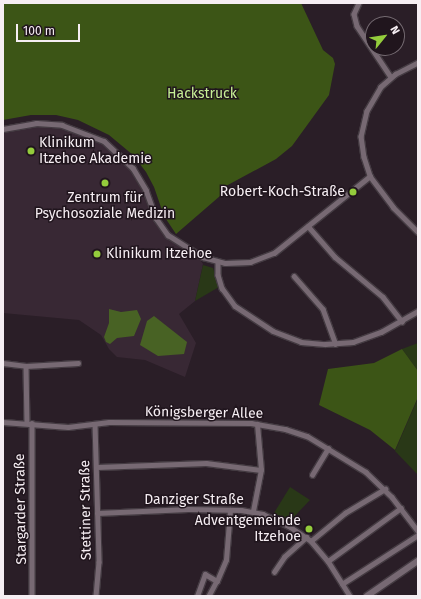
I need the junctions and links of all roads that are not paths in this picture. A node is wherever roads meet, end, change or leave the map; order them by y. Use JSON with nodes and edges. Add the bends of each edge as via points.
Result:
{"nodes":[{"id":1,"x":359,"y":3,"type":"edge"},
{"id":2,"x":418,"y":63,"type":"edge"},
{"id":3,"x":391,"y":77,"type":"junction"},
{"id":4,"x":3,"y":129,"type":"edge"},
{"id":5,"x":370,"y":176,"type":"junction"},
{"id":6,"x":308,"y":226,"type":"junction"},
{"id":7,"x":418,"y":232,"type":"edge"},
{"id":8,"x":218,"y":262,"type":"junction"},
{"id":9,"x":294,"y":276,"type":"dead end"},
{"id":10,"x":418,"y":311,"type":"edge"},
{"id":11,"x":402,"y":322,"type":"junction"},
{"id":12,"x":336,"y":344,"type":"junction"},
{"id":13,"x":3,"y":363,"type":"edge"},
{"id":14,"x":78,"y":363,"type":"dead end"},
{"id":15,"x":26,"y":366,"type":"junction"},
{"id":16,"x":3,"y":422,"type":"edge"},
{"id":17,"x":29,"y":423,"type":"junction"},
{"id":18,"x":95,"y":424,"type":"junction"},
{"id":19,"x":257,"y":424,"type":"junction"},
{"id":20,"x":328,"y":448,"type":"junction"},
{"id":21,"x":97,"y":467,"type":"junction"},
{"id":22,"x":261,"y":470,"type":"junction"},
{"id":23,"x":312,"y":474,"type":"dead end"},
{"id":24,"x":385,"y":489,"type":"junction"},
{"id":25,"x":401,"y":508,"type":"junction"},
{"id":26,"x":230,"y":510,"type":"junction"},
{"id":27,"x":253,"y":511,"type":"junction"},
{"id":28,"x":97,"y":512,"type":"junction"},
{"id":29,"x":418,"y":531,"type":"edge"},
{"id":30,"x":418,"y":535,"type":"edge"},
{"id":31,"x":306,"y":537,"type":"junction"},
{"id":32,"x":311,"y":541,"type":"junction"},
{"id":33,"x":328,"y":561,"type":"junction"},
{"id":34,"x":418,"y":561,"type":"edge"},
{"id":35,"x":274,"y":572,"type":"dead end"},
{"id":36,"x":217,"y":581,"type":"junction"},
{"id":37,"x":342,"y":584,"type":"junction"},
{"id":38,"x":32,"y":596,"type":"edge"},
{"id":39,"x":96,"y":596,"type":"edge"},
{"id":40,"x":197,"y":596,"type":"edge"},
{"id":41,"x":209,"y":596,"type":"edge"},
{"id":42,"x":350,"y":596,"type":"edge"},
{"id":43,"x":367,"y":596,"type":"edge"}],
"edges":[{"from":1,"to":3,"type":"street","via":[[354,14],[357,26]]},
{"from":2,"to":3,"type":"street"},
{"from":3,"to":5,"type":"street","via":[[373,98],[363,122],[362,149]]},
{"from":4,"to":8,"type":"street","via":[[48,123],[78,129],[104,141],[133,168],[146,190],[156,218],[168,235],[188,249]]},
{"from":5,"to":6,"type":"street"},
{"from":5,"to":7,"type":"street","via":[[393,207]]},
{"from":6,"to":8,"type":"street","via":[[282,248],[264,258],[237,264]]},
{"from":6,"to":11,"type":"street","via":[[335,257],[383,297]]},
{"from":8,"to":12,"type":"street","via":[[218,275],[223,290],[235,306],[247,316],[292,339]]},
{"from":9,"to":12,"type":"street","via":[[323,309]]},
{"from":10,"to":11,"type":"street"},
{"from":11,"to":12,"type":"street","via":[[368,338]]},
{"from":13,"to":15,"type":"street"},
{"from":14,"to":15,"type":"street"},
{"from":15,"to":17,"type":"street","name":"Stargarder Straße"},
{"from":16,"to":17,"type":"street","name":"Königsberger Allee"},
{"from":17,"to":18,"type":"street","name":"Königsberger Allee","via":[[68,427]]},
{"from":17,"to":38,"type":"street","name":"Stargarder Straße"},
{"from":18,"to":19,"type":"street","name":"Königsberger Allee"},
{"from":18,"to":21,"type":"street","name":"Stettiner Straße"},
{"from":19,"to":20,"type":"street","name":"Königsberger Allee","via":[[307,436]]},
{"from":19,"to":22,"type":"street"},
{"from":20,"to":23,"type":"street"},
{"from":20,"to":24,"type":"street","name":"Königsberger Allee","via":[[358,466]]},
{"from":21,"to":22,"type":"street","via":[[206,463]]},
{"from":21,"to":28,"type":"street","name":"Stettiner Straße"},
{"from":22,"to":27,"type":"street"},
{"from":24,"to":25,"type":"street","name":"Königsberger Allee"},
{"from":24,"to":32,"type":"street","via":[[349,510]]},
{"from":25,"to":29,"type":"street","name":"Königsberger Allee"},
{"from":25,"to":33,"type":"street"},
{"from":26,"to":27,"type":"street","name":"Danziger Straße"},
{"from":26,"to":28,"type":"street","name":"Danziger Straße"},
{"from":26,"to":36,"type":"street","via":[[225,563]]},
{"from":27,"to":31,"type":"street","name":"Danziger Straße","via":[[276,519]]},
{"from":28,"to":39,"type":"street","name":"Stettiner Straße","via":[[99,562]]},
{"from":30,"to":37,"type":"street"},
{"from":31,"to":32,"type":"street","name":"Danziger Straße"},
{"from":31,"to":35,"type":"street","via":[[284,557]]},
{"from":32,"to":33,"type":"street","name":"Danziger Straße"},
{"from":33,"to":37,"type":"street","name":"Danziger Straße"},
{"from":34,"to":43,"type":"street"},
{"from":36,"to":40,"type":"street","via":[[205,574]]},
{"from":36,"to":41,"type":"street"},
{"from":37,"to":42,"type":"street","name":"Danziger Straße"}]}
